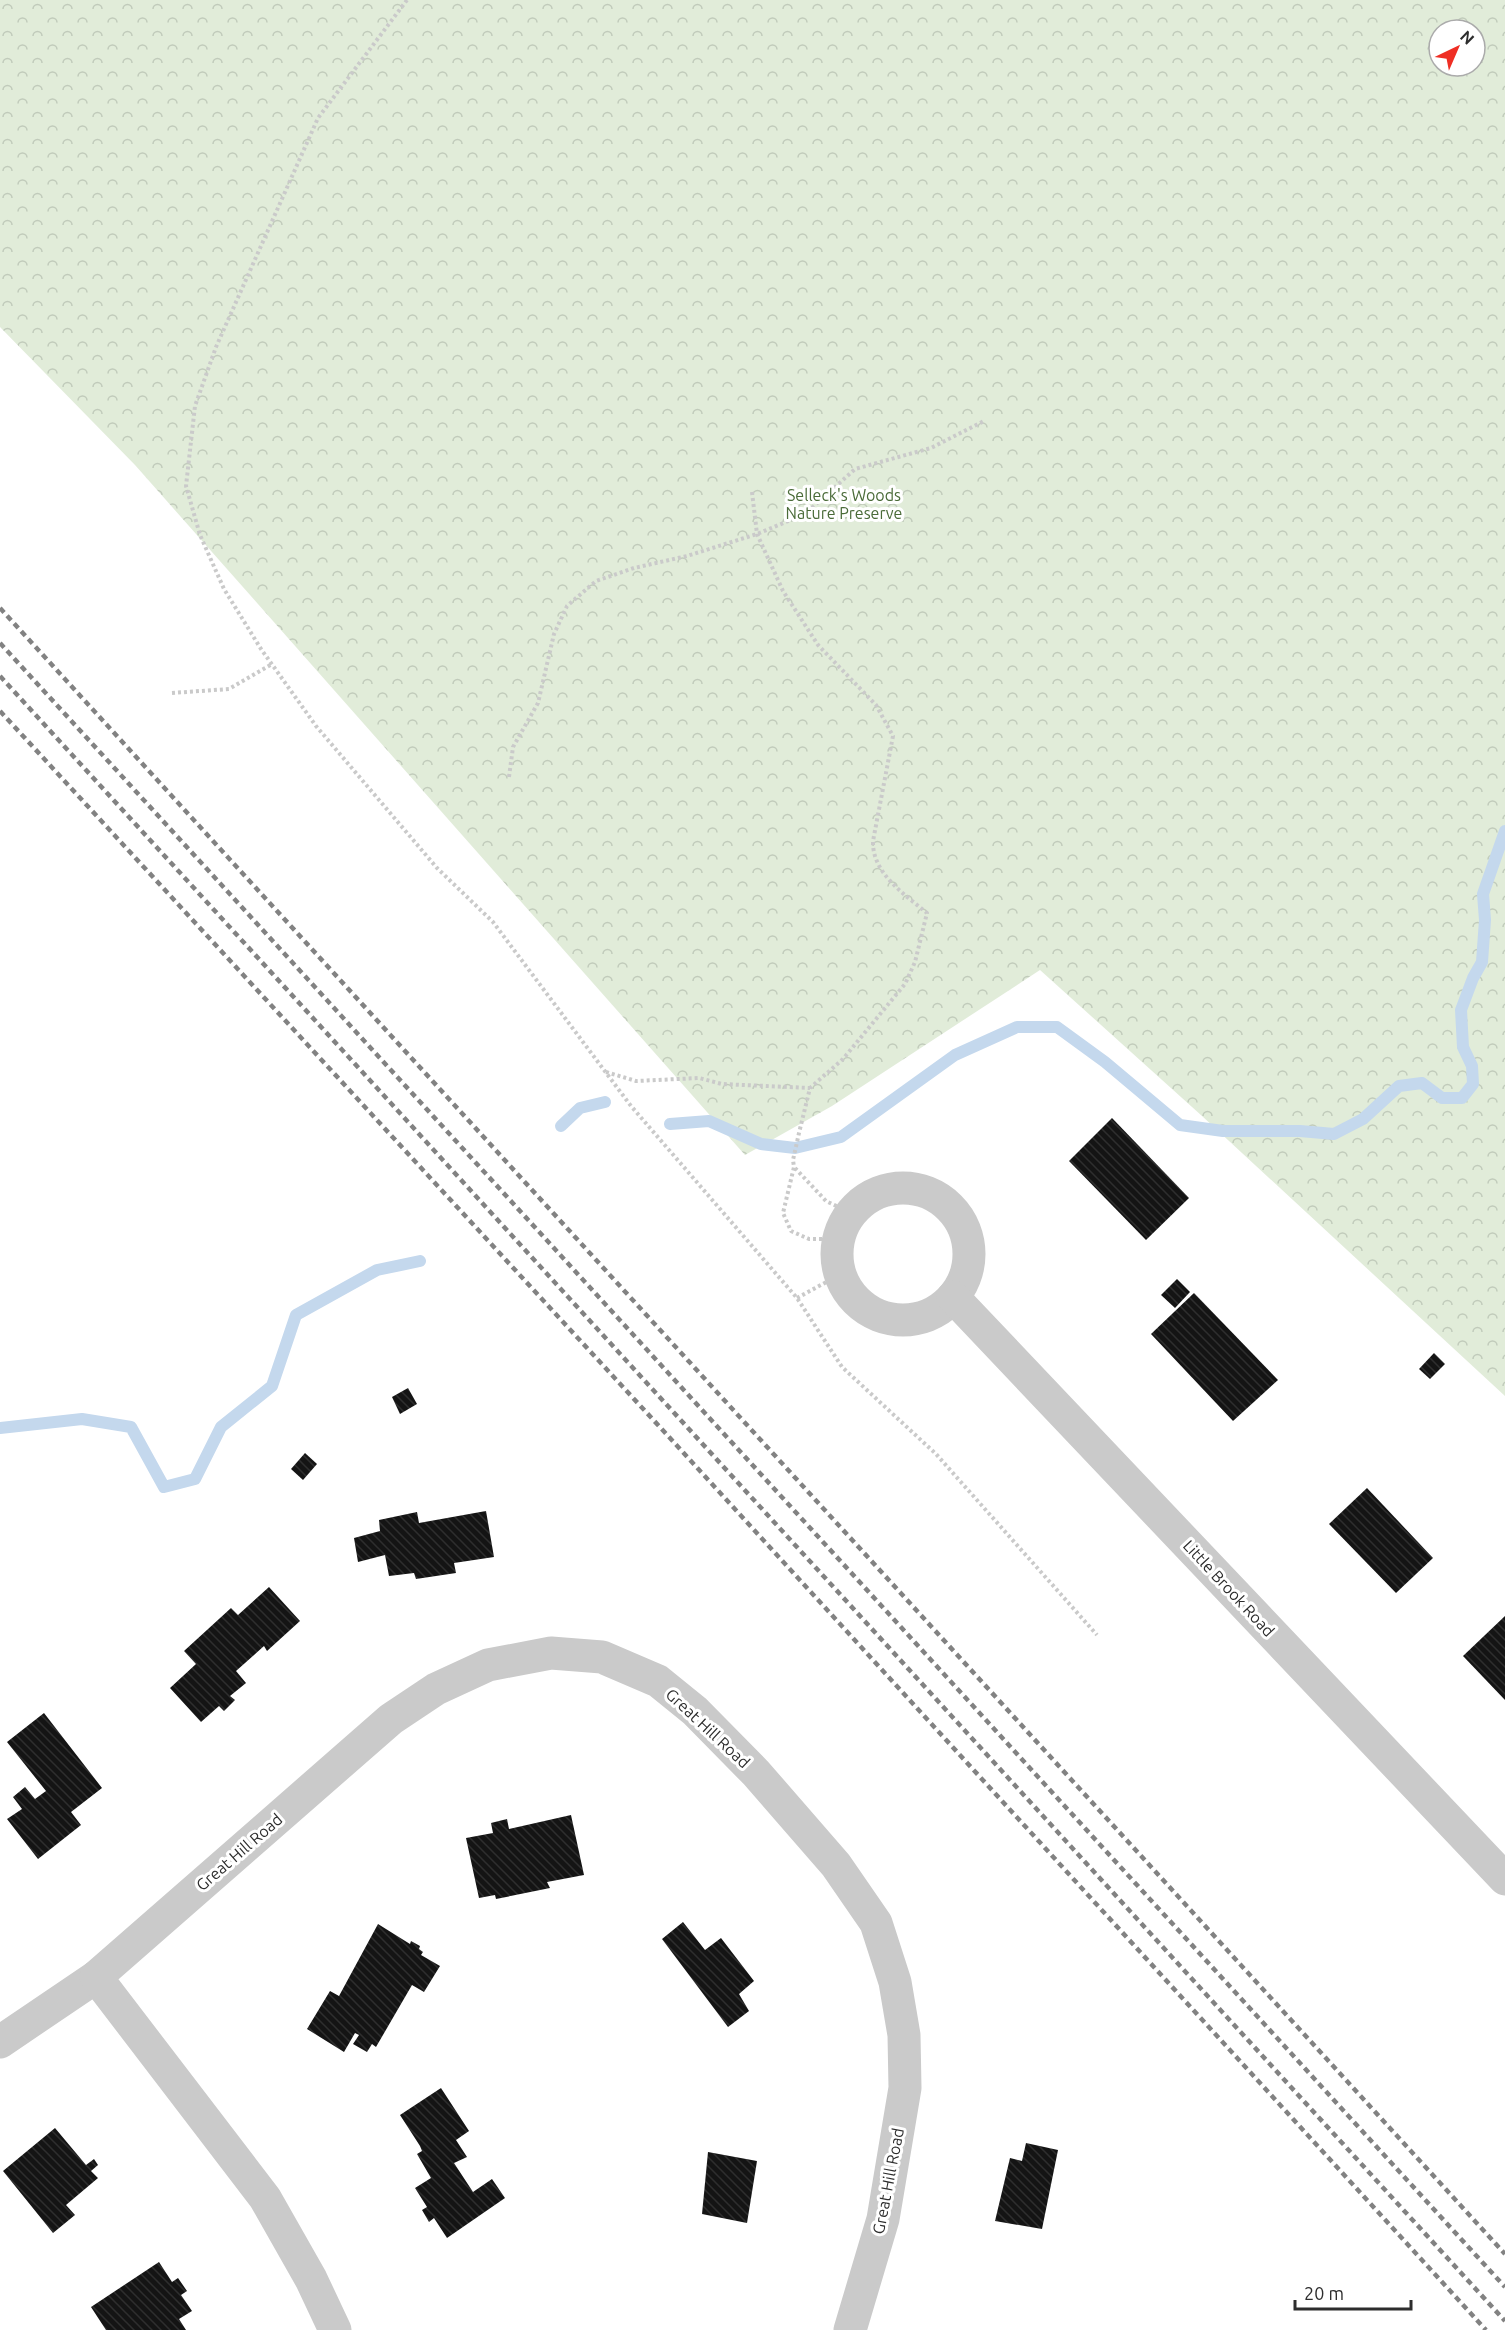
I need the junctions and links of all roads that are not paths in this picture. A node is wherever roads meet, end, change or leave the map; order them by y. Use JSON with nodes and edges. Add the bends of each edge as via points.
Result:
{"nodes":[{"id":1,"x":953,"y":1297,"type":"junction"},
{"id":2,"x":1505,"y":1879,"type":"edge"},
{"id":3,"x":96,"y":1977,"type":"junction"},
{"id":4,"x":0,"y":2042,"type":"edge"},
{"id":5,"x":335,"y":2330,"type":"edge"},
{"id":6,"x":850,"y":2330,"type":"edge"}],
"edges":[{"from":1,"to":1,"type":"street","via":[[966,1272],[969,1250],[961,1223],[948,1206],[930,1193],[901,1188],[874,1195],[845,1226],[838,1260],[841,1274],[856,1299],[867,1308],[902,1319],[936,1311]]},
{"from":1,"to":2,"type":"street","name":"Little Brook Road"},
{"from":3,"to":4,"type":"street","name":"Great Hill Road"},
{"from":3,"to":5,"type":"street","via":[[265,2198]]},
{"from":3,"to":6,"type":"street","name":"Great Hill Road","via":[[391,1719],[436,1689],[488,1665],[551,1653],[602,1657],[658,1681],[695,1711],[748,1765],[836,1865],[876,1923],[895,1982],[904,2035],[904,2088],[882,2219]]}]}
